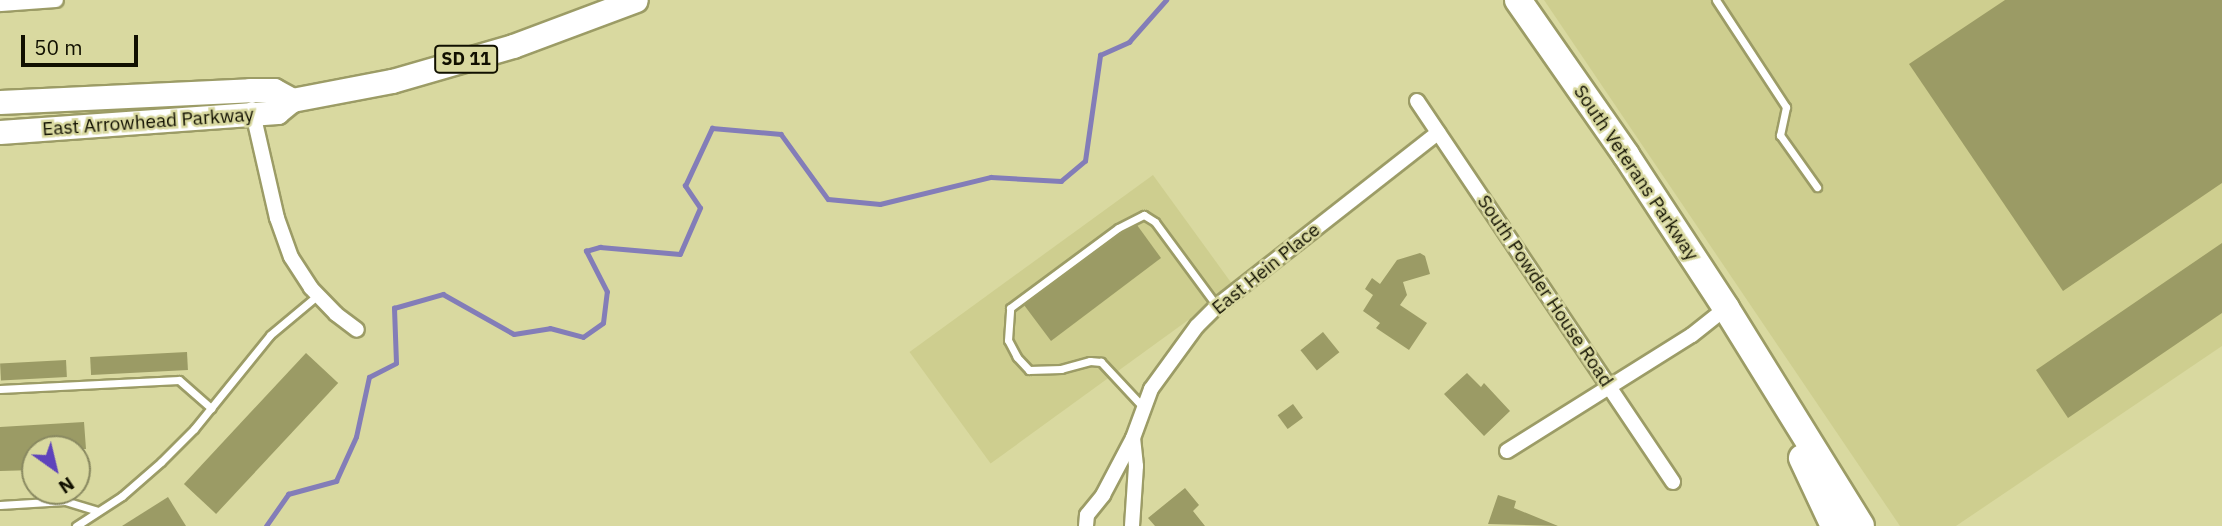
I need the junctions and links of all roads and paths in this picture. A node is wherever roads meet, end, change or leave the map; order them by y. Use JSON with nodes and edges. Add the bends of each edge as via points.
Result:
{"nodes":[{"id":1,"x":57,"y":0,"type":"edge"},
{"id":2,"x":636,"y":0,"type":"edge"},
{"id":3,"x":1518,"y":0,"type":"edge"},
{"id":4,"x":1716,"y":0,"type":"edge"},
{"id":5,"x":0,"y":4,"type":"edge"},
{"id":6,"x":250,"y":90,"type":"junction"},
{"id":7,"x":292,"y":100,"type":"junction"},
{"id":8,"x":1417,"y":101,"type":"dead end"},
{"id":9,"x":0,"y":102,"type":"edge"},
{"id":10,"x":252,"y":114,"type":"junction"},
{"id":11,"x":0,"y":132,"type":"edge"},
{"id":12,"x":1438,"y":133,"type":"junction"},
{"id":13,"x":1817,"y":187,"type":"dead end"},
{"id":14,"x":318,"y":295,"type":"junction"},
{"id":15,"x":1217,"y":306,"type":"junction"},
{"id":16,"x":1726,"y":308,"type":"junction"},
{"id":17,"x":358,"y":330,"type":"dead end"},
{"id":18,"x":1751,"y":348,"type":"junction"},
{"id":19,"x":1609,"y":387,"type":"junction"},
{"id":20,"x":0,"y":389,"type":"edge"},
{"id":21,"x":1143,"y":407,"type":"junction"},
{"id":22,"x":211,"y":408,"type":"junction"},
{"id":23,"x":1133,"y":438,"type":"junction"},
{"id":24,"x":1507,"y":450,"type":"dead end"},
{"id":25,"x":1673,"y":482,"type":"dead end"},
{"id":26,"x":0,"y":505,"type":"edge"},
{"id":27,"x":97,"y":511,"type":"junction"},
{"id":28,"x":76,"y":526,"type":"edge"},
{"id":29,"x":1086,"y":526,"type":"edge"},
{"id":30,"x":1132,"y":526,"type":"edge"},
{"id":31,"x":1834,"y":526,"type":"edge"},
{"id":32,"x":1861,"y":526,"type":"edge"}],
"edges":[{"from":1,"to":5,"type":"street"},
{"from":2,"to":7,"type":"main road","name":"East Arrowhead Parkway","number":"SD 11","via":[[501,50],[392,80]]},
{"from":3,"to":16,"type":"highway","name":"South Veterans Parkway"},
{"from":4,"to":13,"type":"lane","via":[[1786,107],[1780,135]]},
{"from":6,"to":7,"type":"main road","name":"East Arrowhead Parkway","number":"SD 11","via":[[274,90]]},
{"from":6,"to":9,"type":"main road","name":"East Arrowhead Parkway","number":"SD 11"},
{"from":6,"to":10,"type":"street"},
{"from":7,"to":10,"type":"main road","name":"East Arrowhead Parkway","number":"SD 11","via":[[277,112]]},
{"from":8,"to":12,"type":"street","name":"South Powder House Road"},
{"from":10,"to":11,"type":"main road","name":"East Arrowhead Parkway","number":"SD 11"},
{"from":10,"to":14,"type":"street","via":[[291,257]]},
{"from":12,"to":15,"type":"street","name":"East Hein Place"},
{"from":12,"to":19,"type":"street","name":"South Powder House Road"},
{"from":14,"to":17,"type":"street"},
{"from":14,"to":22,"type":"lane","via":[[270,335]]},
{"from":15,"to":21,"type":"street","name":"East Hein Place","via":[[1151,389]]},
{"from":15,"to":21,"type":"lane","via":[[1155,222],[1144,215],[1118,228],[1010,308],[1008,340],[1029,370],[1101,362]]},
{"from":16,"to":18,"type":"highway","name":"South Veterans Parkway"},
{"from":16,"to":19,"type":"street"},
{"from":18,"to":31,"type":"highway"},
{"from":18,"to":32,"type":"highway"},
{"from":19,"to":24,"type":"street"},
{"from":19,"to":25,"type":"street","name":"South Powder House Road"},
{"from":20,"to":22,"type":"lane","via":[[179,380]]},
{"from":21,"to":23,"type":"street","name":"East Hein Place"},
{"from":22,"to":27,"type":"lane","via":[[161,462]]},
{"from":23,"to":29,"type":"street","name":"East Hein Place","via":[[1087,515]]},
{"from":23,"to":30,"type":"street","name":"East Hein Place"},
{"from":26,"to":27,"type":"lane","via":[[65,501]]},
{"from":27,"to":28,"type":"lane"}]}
